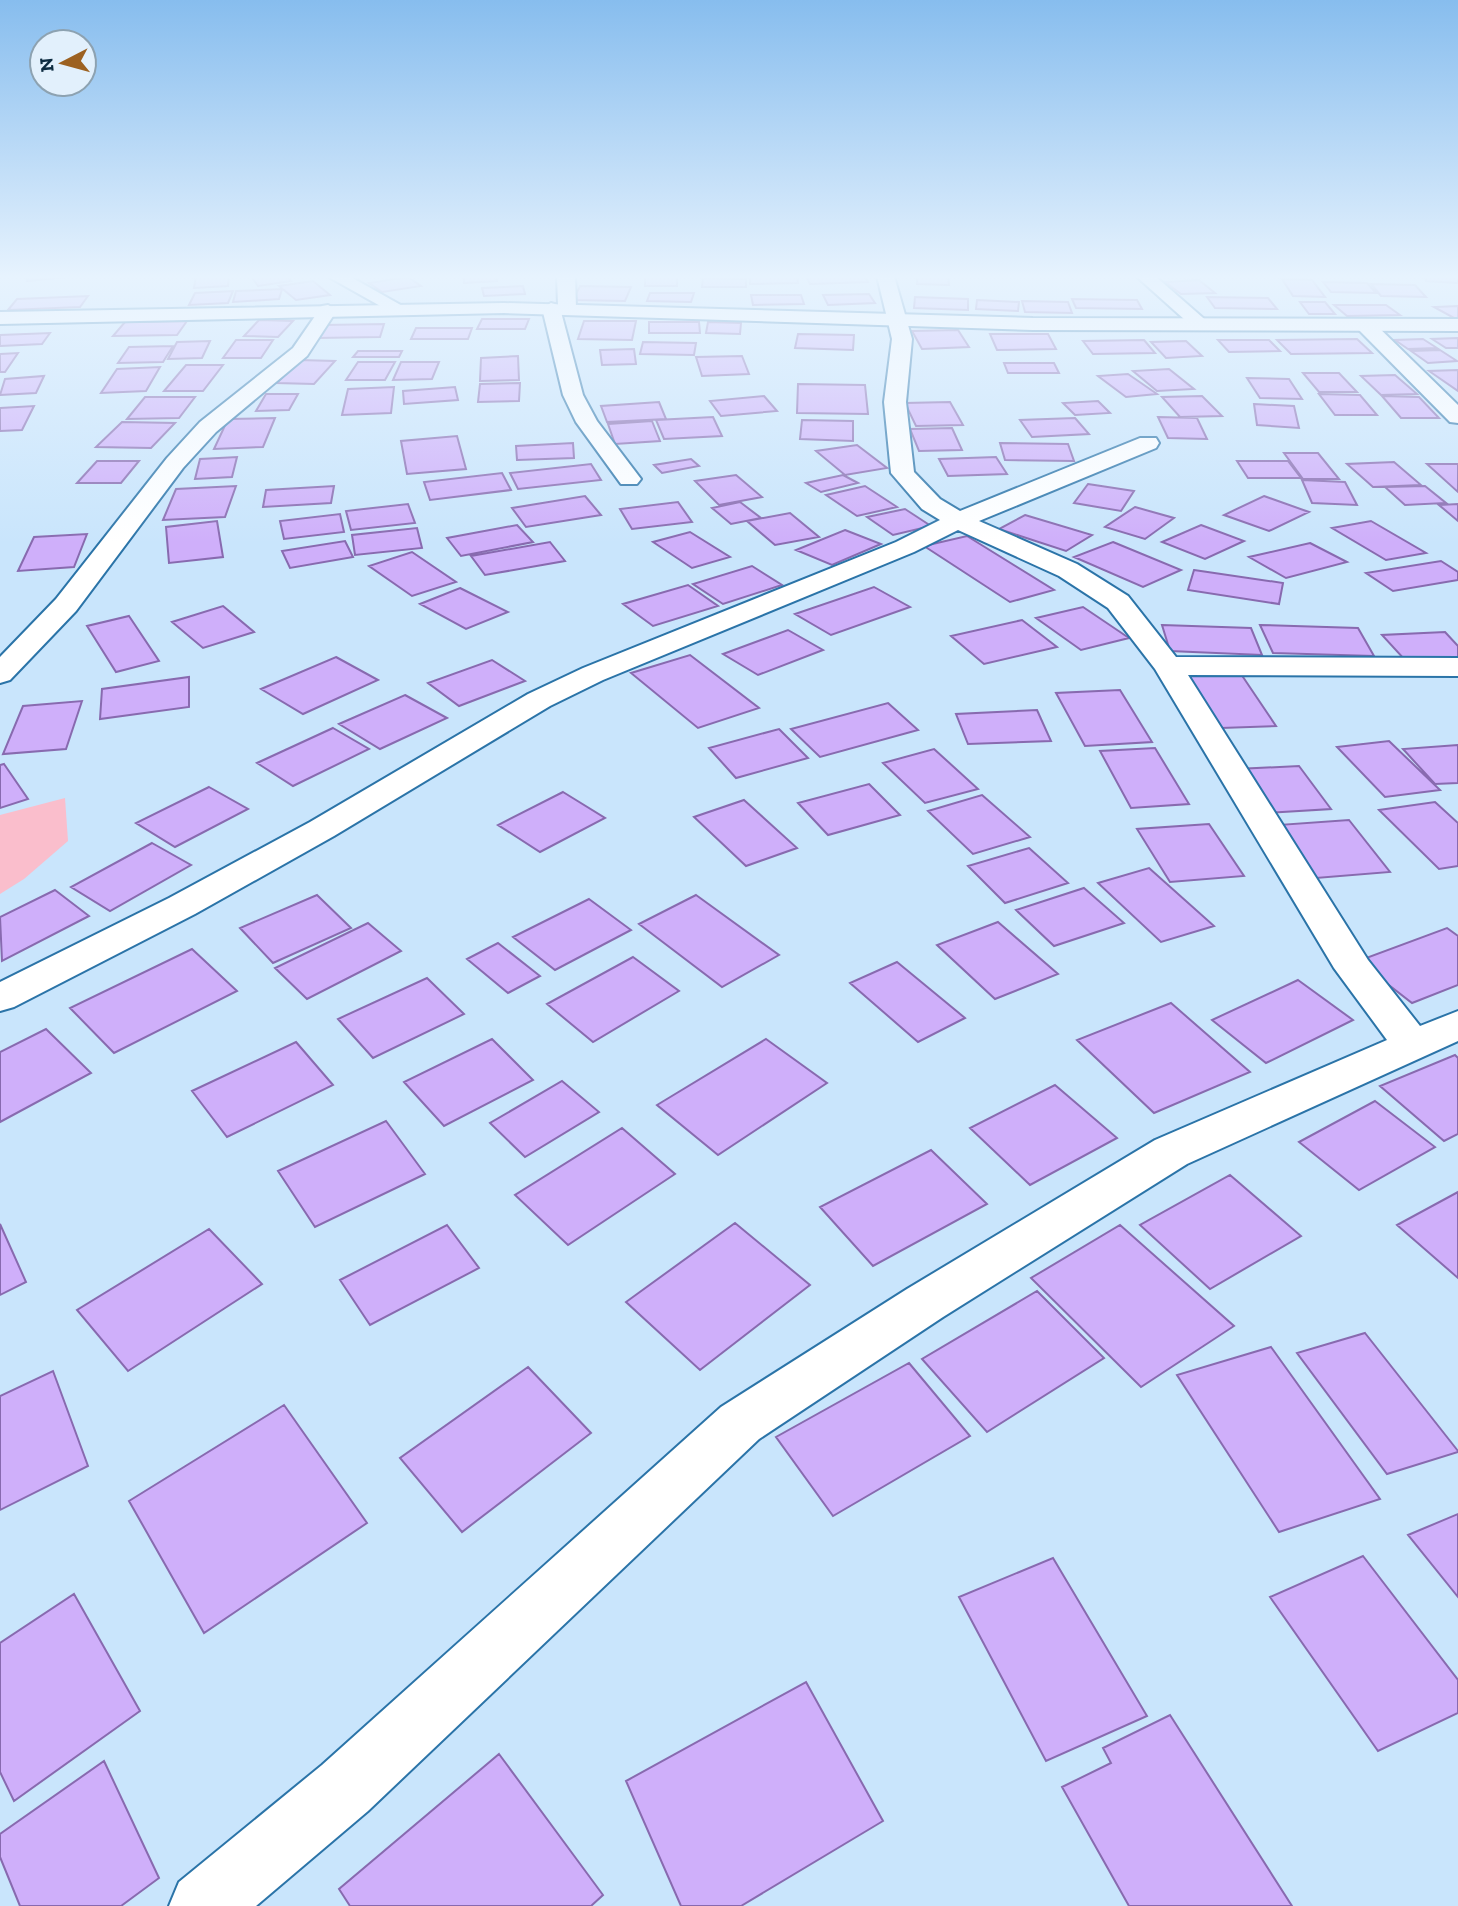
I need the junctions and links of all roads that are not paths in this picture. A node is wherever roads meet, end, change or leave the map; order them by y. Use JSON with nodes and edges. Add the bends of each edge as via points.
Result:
{"nodes":[{"id":1,"x":284,"y":365,"type":"edge"},
{"id":2,"x":568,"y":365,"type":"edge"},
{"id":3,"x":900,"y":365,"type":"edge"},
{"id":4,"x":1405,"y":365,"type":"edge"},
{"id":5,"x":1458,"y":417,"type":"edge"},
{"id":6,"x":1148,"y":443,"type":"dead end"},
{"id":7,"x":629,"y":479,"type":"dead end"},
{"id":8,"x":958,"y":521,"type":"junction"},
{"id":9,"x":1168,"y":666,"type":"junction"},
{"id":10,"x":1458,"y":667,"type":"edge"},
{"id":11,"x":0,"y":674,"type":"edge"},
{"id":12,"x":0,"y":998,"type":"edge"},
{"id":13,"x":1435,"y":1035,"type":"edge"},
{"id":14,"x":203,"y":1906,"type":"edge"}],
"edges":[{"from":1,"to":11,"type":"street","via":[[208,427],[174,463],[66,606]]},
{"from":2,"to":7,"type":"street","via":[[573,395],[587,422]]},
{"from":3,"to":8,"type":"street","via":[[895,402],[903,473],[931,504]]},
{"from":4,"to":5,"type":"street"},
{"from":6,"to":8,"type":"street"},
{"from":8,"to":9,"type":"street","via":[[1097,586],[1118,602]]},
{"from":8,"to":12,"type":"street","via":[[905,547],[650,648],[539,700],[322,829]]},
{"from":9,"to":10,"type":"street"},
{"from":9,"to":13,"type":"street","via":[[1353,968]]},
{"from":13,"to":14,"type":"street","via":[[1171,1152],[740,1423],[345,1788]]}]}
